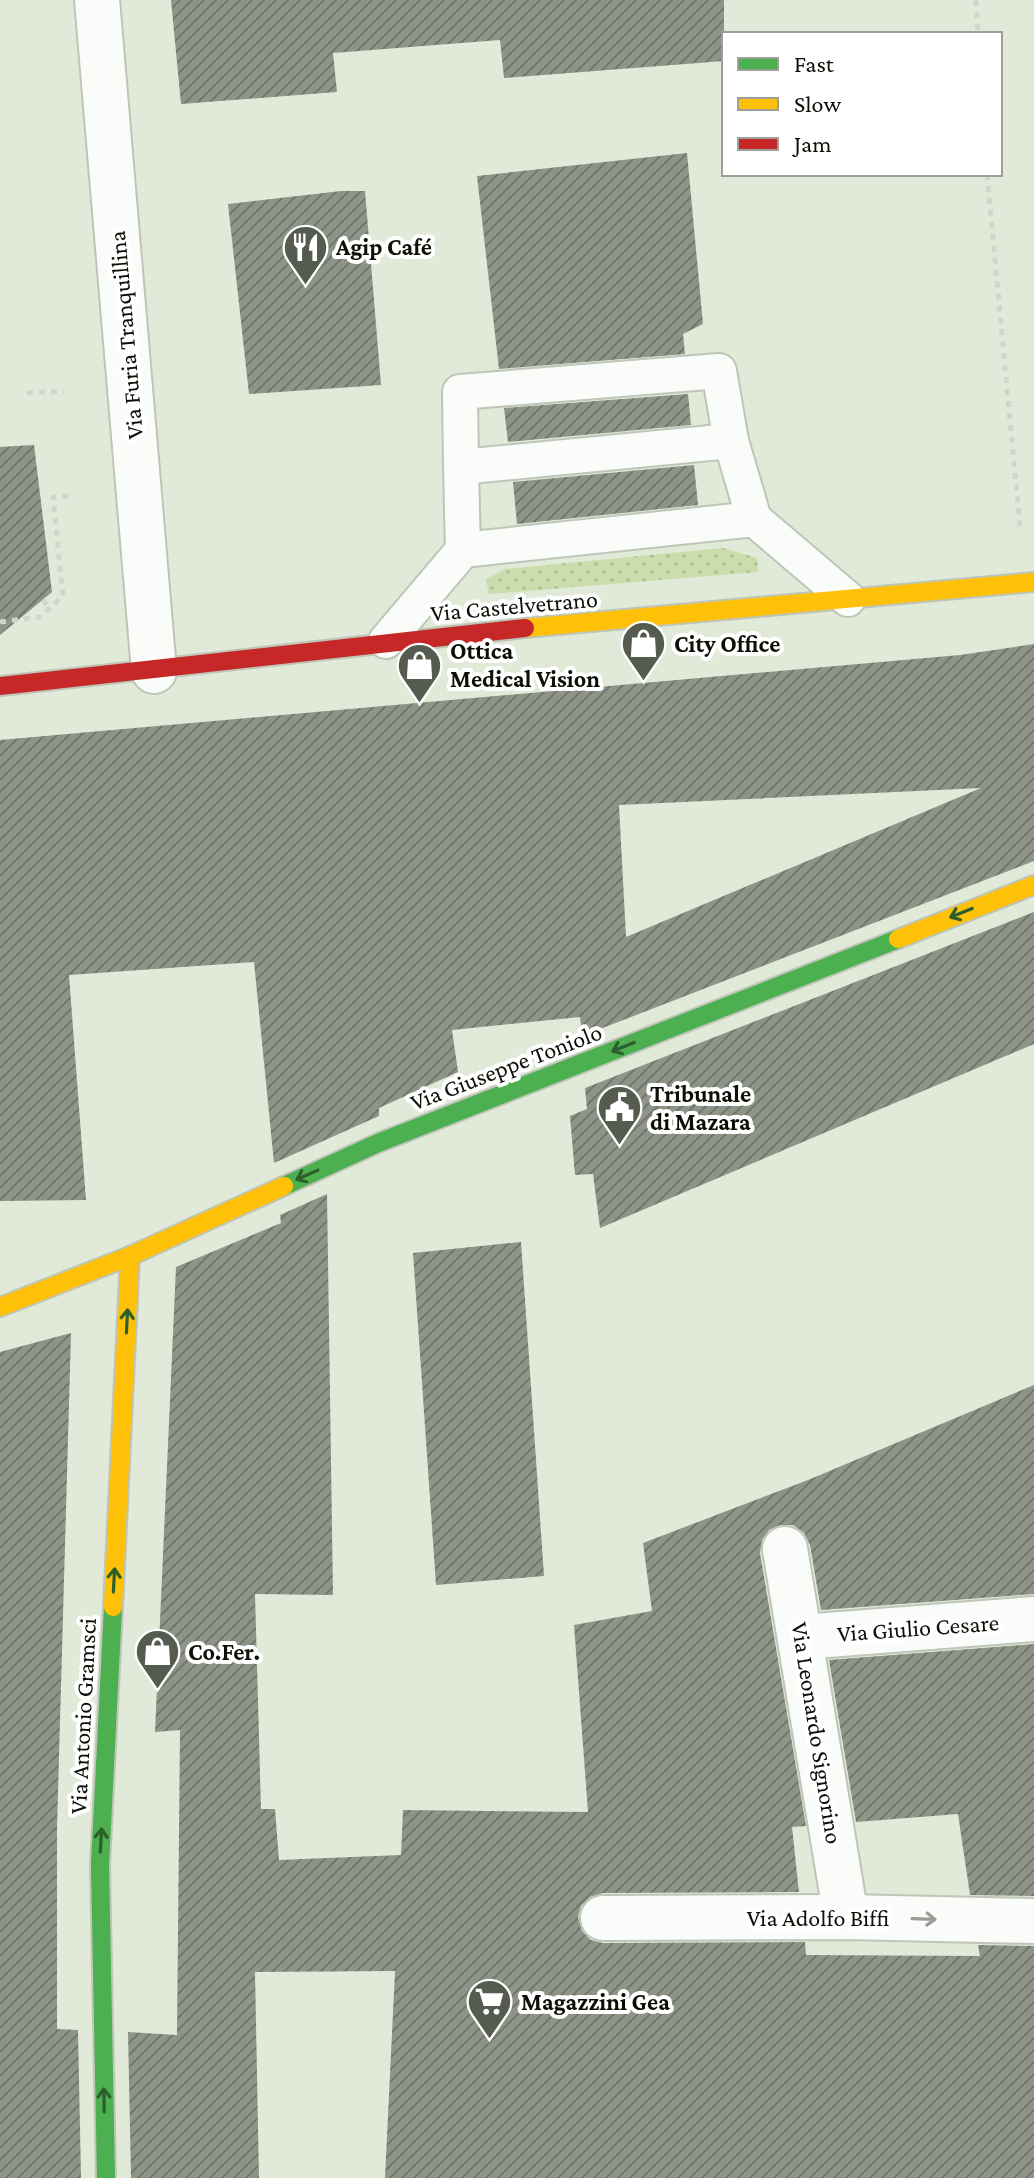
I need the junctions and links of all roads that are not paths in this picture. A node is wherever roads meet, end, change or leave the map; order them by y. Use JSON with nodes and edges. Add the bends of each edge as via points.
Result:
{"nodes":[{"id":1,"x":97,"y":0,"type":"edge"},
{"id":2,"x":731,"y":441,"type":"junction"},
{"id":3,"x":461,"y":467,"type":"junction"},
{"id":4,"x":754,"y":519,"type":"junction"},
{"id":5,"x":463,"y":550,"type":"junction"},
{"id":6,"x":1030,"y":583,"type":"edge"},
{"id":7,"x":848,"y":599,"type":"junction"},
{"id":8,"x":386,"y":641,"type":"junction"},
{"id":9,"x":154,"y":671,"type":"junction"},
{"id":10,"x":0,"y":686,"type":"edge"},
{"id":11,"x":1034,"y":885,"type":"edge"},
{"id":12,"x":130,"y":1256,"type":"junction"},
{"id":13,"x":0,"y":1307,"type":"edge"},
{"id":14,"x":785,"y":1549,"type":"dead end"},
{"id":15,"x":1034,"y":1619,"type":"edge"},
{"id":16,"x":802,"y":1637,"type":"junction"},
{"id":17,"x":846,"y":1917,"type":"junction"},
{"id":18,"x":603,"y":1918,"type":"dead end"},
{"id":19,"x":1034,"y":1921,"type":"edge"},
{"id":20,"x":106,"y":2178,"type":"edge"}],
"edges":[{"from":1,"to":9,"type":"street","name":"Via Furia Tranquillina"},
{"from":2,"to":3,"type":"lane"},
{"from":2,"to":3,"type":"lane","via":[[719,371],[460,392]]},
{"from":2,"to":4,"type":"lane"},
{"from":3,"to":5,"type":"lane"},
{"from":4,"to":5,"type":"lane"},
{"from":4,"to":7,"type":"lane"},
{"from":5,"to":8,"type":"lane"},
{"from":6,"to":7,"type":"street","name":"Via Castelvetrano"},
{"from":7,"to":8,"type":"street","name":"Via Castelvetrano"},
{"from":8,"to":9,"type":"street","name":"Via Castelvetrano"},
{"from":9,"to":10,"type":"street","name":"Via Castelvetrano"},
{"from":11,"to":12,"type":"street","name":"Via Giuseppe Toniolo","one_way":true,"via":[[378,1143]]},
{"from":12,"to":13,"type":"street","name":"Via Giuseppe Toniolo"},
{"from":20,"to":12,"type":"street","name":"Via Antonio Gramsci","one_way":true,"via":[[100,1865]]},
{"from":14,"to":16,"type":"street","name":"Via Leonardo Signorino"},
{"from":15,"to":16,"type":"street","name":"Via Giulio Cesare"},
{"from":16,"to":17,"type":"street","name":"Via Leonardo Signorino"},
{"from":17,"to":18,"type":"street","name":"Via Adolfo Biffi"},
{"from":17,"to":19,"type":"street","name":"Via Adolfo Biffi","one_way":true}]}
